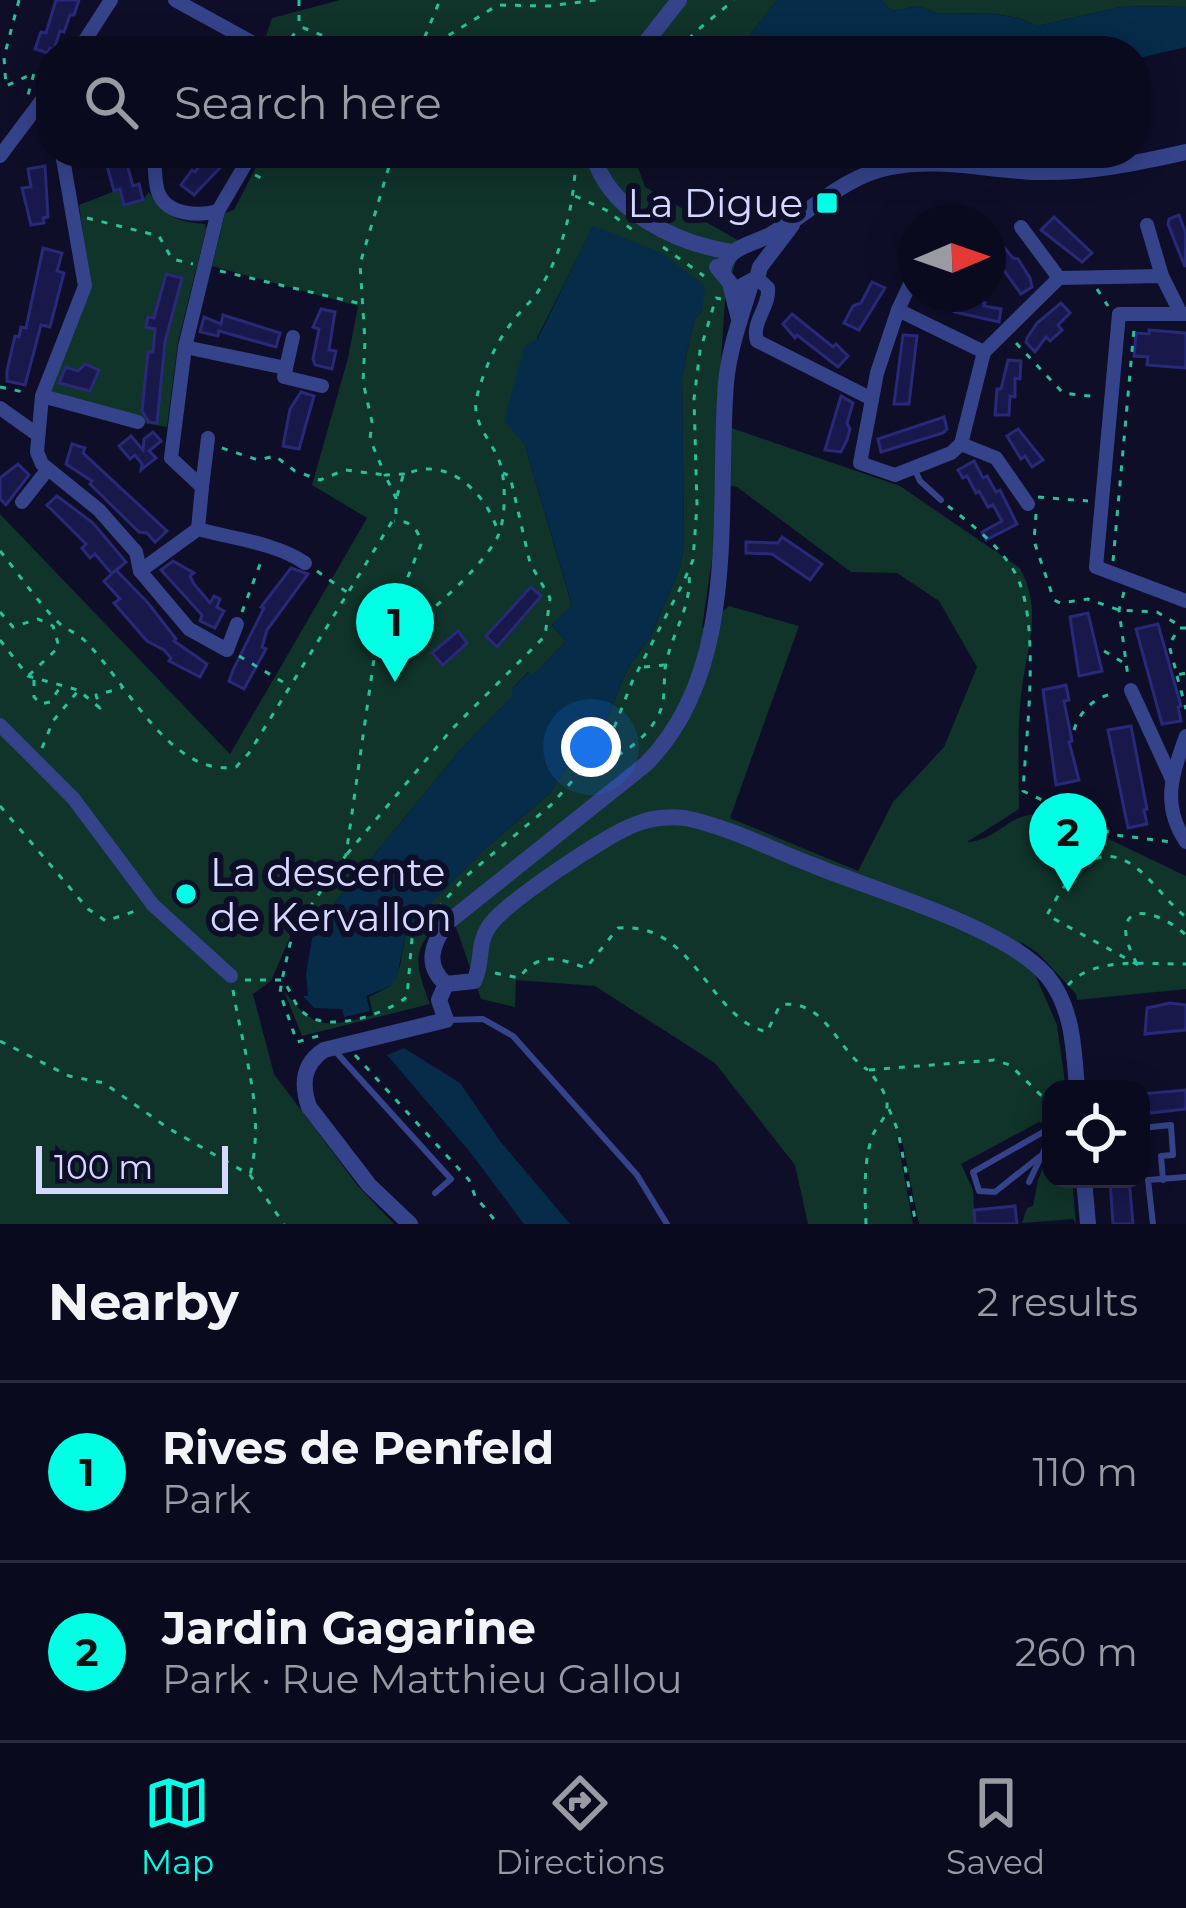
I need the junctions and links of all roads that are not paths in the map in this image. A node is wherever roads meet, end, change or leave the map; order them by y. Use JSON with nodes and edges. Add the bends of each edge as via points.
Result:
{"nodes":[{"id":1,"x":111,"y":0,"type":"edge"},
{"id":2,"x":175,"y":0,"type":"edge"},
{"id":3,"x":680,"y":0,"type":"edge"},
{"id":4,"x":88,"y":36,"type":"edge"},
{"id":5,"x":241,"y":36,"type":"edge"},
{"id":6,"x":651,"y":36,"type":"edge"},
{"id":7,"x":36,"y":108,"type":"edge"},
{"id":8,"x":2,"y":150,"type":"edge"},
{"id":9,"x":1186,"y":152,"type":"edge"},
{"id":10,"x":1150,"y":160,"type":"edge"},
{"id":11,"x":65,"y":168,"type":"edge"},
{"id":12,"x":157,"y":168,"type":"edge"},
{"id":13,"x":243,"y":168,"type":"edge"},
{"id":14,"x":599,"y":168,"type":"edge"},
{"id":15,"x":868,"y":168,"type":"edge"},
{"id":16,"x":978,"y":168,"type":"edge"},
{"id":17,"x":1098,"y":168,"type":"edge"},
{"id":18,"x":218,"y":211,"type":"junction"},
{"id":19,"x":796,"y":220,"type":"junction"},
{"id":20,"x":1147,"y":225,"type":"dead end"},
{"id":21,"x":1021,"y":227,"type":"dead end"},
{"id":22,"x":680,"y":236,"type":"junction"},
{"id":23,"x":735,"y":250,"type":"junction"},
{"id":24,"x":1162,"y":276,"type":"junction"},
{"id":25,"x":756,"y":277,"type":"junction"},
{"id":26,"x":1059,"y":278,"type":"junction"},
{"id":27,"x":719,"y":280,"type":"junction"},
{"id":28,"x":898,"y":310,"type":"edge"},
{"id":29,"x":738,"y":312,"type":"junction"},
{"id":30,"x":902,"y":312,"type":"edge"},
{"id":31,"x":1183,"y":314,"type":"edge"},
{"id":32,"x":293,"y":337,"type":"dead end"},
{"id":33,"x":185,"y":347,"type":"junction"},
{"id":34,"x":984,"y":352,"type":"junction"},
{"id":35,"x":286,"y":368,"type":"junction"},
{"id":36,"x":322,"y":386,"type":"dead end"},
{"id":37,"x":42,"y":396,"type":"junction"},
{"id":38,"x":872,"y":398,"type":"junction"},
{"id":39,"x":0,"y":408,"type":"edge"},
{"id":40,"x":138,"y":422,"type":"dead end"},
{"id":41,"x":38,"y":435,"type":"junction"},
{"id":42,"x":207,"y":441,"type":"road end"},
{"id":43,"x":961,"y":444,"type":"junction"},
{"id":44,"x":913,"y":467,"type":"junction"},
{"id":45,"x":48,"y":470,"type":"junction"},
{"id":46,"x":202,"y":487,"type":"junction"},
{"id":47,"x":941,"y":500,"type":"road end"},
{"id":48,"x":22,"y":502,"type":"dead end"},
{"id":49,"x":1028,"y":504,"type":"road end"},
{"id":50,"x":198,"y":529,"type":"junction"},
{"id":51,"x":305,"y":562,"type":"road end"},
{"id":52,"x":140,"y":572,"type":"junction"},
{"id":53,"x":1186,"y":601,"type":"edge"},
{"id":54,"x":237,"y":625,"type":"road end"},
{"id":55,"x":1131,"y":690,"type":"road end"},
{"id":56,"x":0,"y":725,"type":"edge"},
{"id":57,"x":1186,"y":736,"type":"edge"},
{"id":58,"x":1171,"y":777,"type":"junction"},
{"id":59,"x":1186,"y":843,"type":"edge"},
{"id":60,"x":232,"y":976,"type":"road end"},
{"id":61,"x":446,"y":984,"type":"junction"},
{"id":62,"x":446,"y":1020,"type":"junction"},
{"id":63,"x":338,"y":1046,"type":"junction"},
{"id":64,"x":1076,"y":1080,"type":"edge"},
{"id":65,"x":1150,"y":1127,"type":"edge"},
{"id":66,"x":1042,"y":1133,"type":"edge"},
{"id":67,"x":1042,"y":1153,"type":"edge"},
{"id":68,"x":1040,"y":1157,"type":"junction"},
{"id":69,"x":1186,"y":1177,"type":"edge"},
{"id":70,"x":1163,"y":1180,"type":"junction"},
{"id":71,"x":1029,"y":1182,"type":"dead end"},
{"id":72,"x":1085,"y":1188,"type":"edge"},
{"id":73,"x":435,"y":1193,"type":"dead end"},
{"id":74,"x":410,"y":1224,"type":"edge"},
{"id":75,"x":667,"y":1224,"type":"edge"},
{"id":76,"x":1088,"y":1224,"type":"edge"},
{"id":77,"x":1153,"y":1224,"type":"edge"}],
"edges":[{"from":1,"to":4,"type":"street"},
{"from":2,"to":5,"type":"street"},
{"from":3,"to":6,"type":"street"},
{"from":7,"to":8,"type":"street"},
{"from":9,"to":10,"type":"street"},
{"from":11,"to":37,"type":"street","via":[[85,286]]},
{"from":12,"to":18,"type":"street","via":[[158,192],[179,210]]},
{"from":13,"to":18,"type":"street"},
{"from":14,"to":22,"type":"street","via":[[622,203]]},
{"from":15,"to":19,"type":"street"},
{"from":16,"to":17,"type":"street"},
{"from":18,"to":33,"type":"street"},
{"from":19,"to":23,"type":"street"},
{"from":19,"to":25,"type":"street"},
{"from":20,"to":24,"type":"street"},
{"from":21,"to":26,"type":"street"},
{"from":22,"to":23,"type":"street"},
{"from":22,"to":27,"type":"street"},
{"from":23,"to":25,"type":"street","via":[[752,252]]},
{"from":23,"to":27,"type":"street"},
{"from":24,"to":26,"type":"street"},
{"from":24,"to":31,"type":"street"},
{"from":25,"to":27,"type":"street"},
{"from":25,"to":29,"type":"street"},
{"from":25,"to":38,"type":"street","via":[[769,295],[757,341]]},
{"from":26,"to":34,"type":"street"},
{"from":27,"to":29,"type":"street"},
{"from":28,"to":38,"type":"street"},
{"from":29,"to":61,"type":"street","via":[[715,603],[681,723],[646,764],[447,923],[431,956]]},
{"from":30,"to":34,"type":"street"},
{"from":31,"to":53,"type":"street","via":[[1119,314],[1096,567]]},
{"from":32,"to":35,"type":"street"},
{"from":33,"to":35,"type":"street"},
{"from":33,"to":46,"type":"street","via":[[171,458]]},
{"from":34,"to":43,"type":"street"},
{"from":35,"to":36,"type":"street","via":[[284,377]]},
{"from":37,"to":40,"type":"street"},
{"from":37,"to":41,"type":"street"},
{"from":38,"to":44,"type":"street","via":[[860,463],[895,475]]},
{"from":39,"to":41,"type":"street"},
{"from":41,"to":45,"type":"street"},
{"from":42,"to":46,"type":"street"},
{"from":43,"to":44,"type":"street"},
{"from":43,"to":49,"type":"street","via":[[996,458]]},
{"from":44,"to":47,"type":"lane"},
{"from":45,"to":48,"type":"street"},
{"from":45,"to":52,"type":"street","via":[[99,510],[136,552]]},
{"from":46,"to":50,"type":"street"},
{"from":50,"to":51,"type":"street","via":[[283,548]]},
{"from":50,"to":52,"type":"street"},
{"from":52,"to":54,"type":"street","via":[[189,629],[227,650]]},
{"from":55,"to":58,"type":"street"},
{"from":56,"to":60,"type":"street","via":[[73,798],[153,905]]},
{"from":57,"to":58,"type":"street"},
{"from":58,"to":59,"type":"street","via":[[1170,808]]},
{"from":61,"to":62,"type":"street","via":[[439,1000]]},
{"from":61,"to":64,"type":"street","via":[[476,978],[484,936],[501,912],[613,835],[665,816],[700,821],[1024,955],[1062,997]]},
{"from":62,"to":63,"type":"street"},
{"from":62,"to":75,"type":"lane","via":[[483,1019],[513,1036],[637,1175]]},
{"from":63,"to":73,"type":"lane","via":[[451,1179]]},
{"from":63,"to":74,"type":"street","via":[[317,1055],[306,1072],[309,1107],[369,1186]]},
{"from":65,"to":70,"type":"lane","via":[[1171,1125],[1173,1155],[1161,1156]]},
{"from":66,"to":68,"type":"lane","via":[[982,1164],[974,1180],[979,1191],[995,1192]]},
{"from":67,"to":68,"type":"lane"},
{"from":68,"to":71,"type":"lane"},
{"from":69,"to":70,"type":"lane"},
{"from":70,"to":77,"type":"lane","via":[[1148,1180]]},
{"from":72,"to":76,"type":"street"}]}
